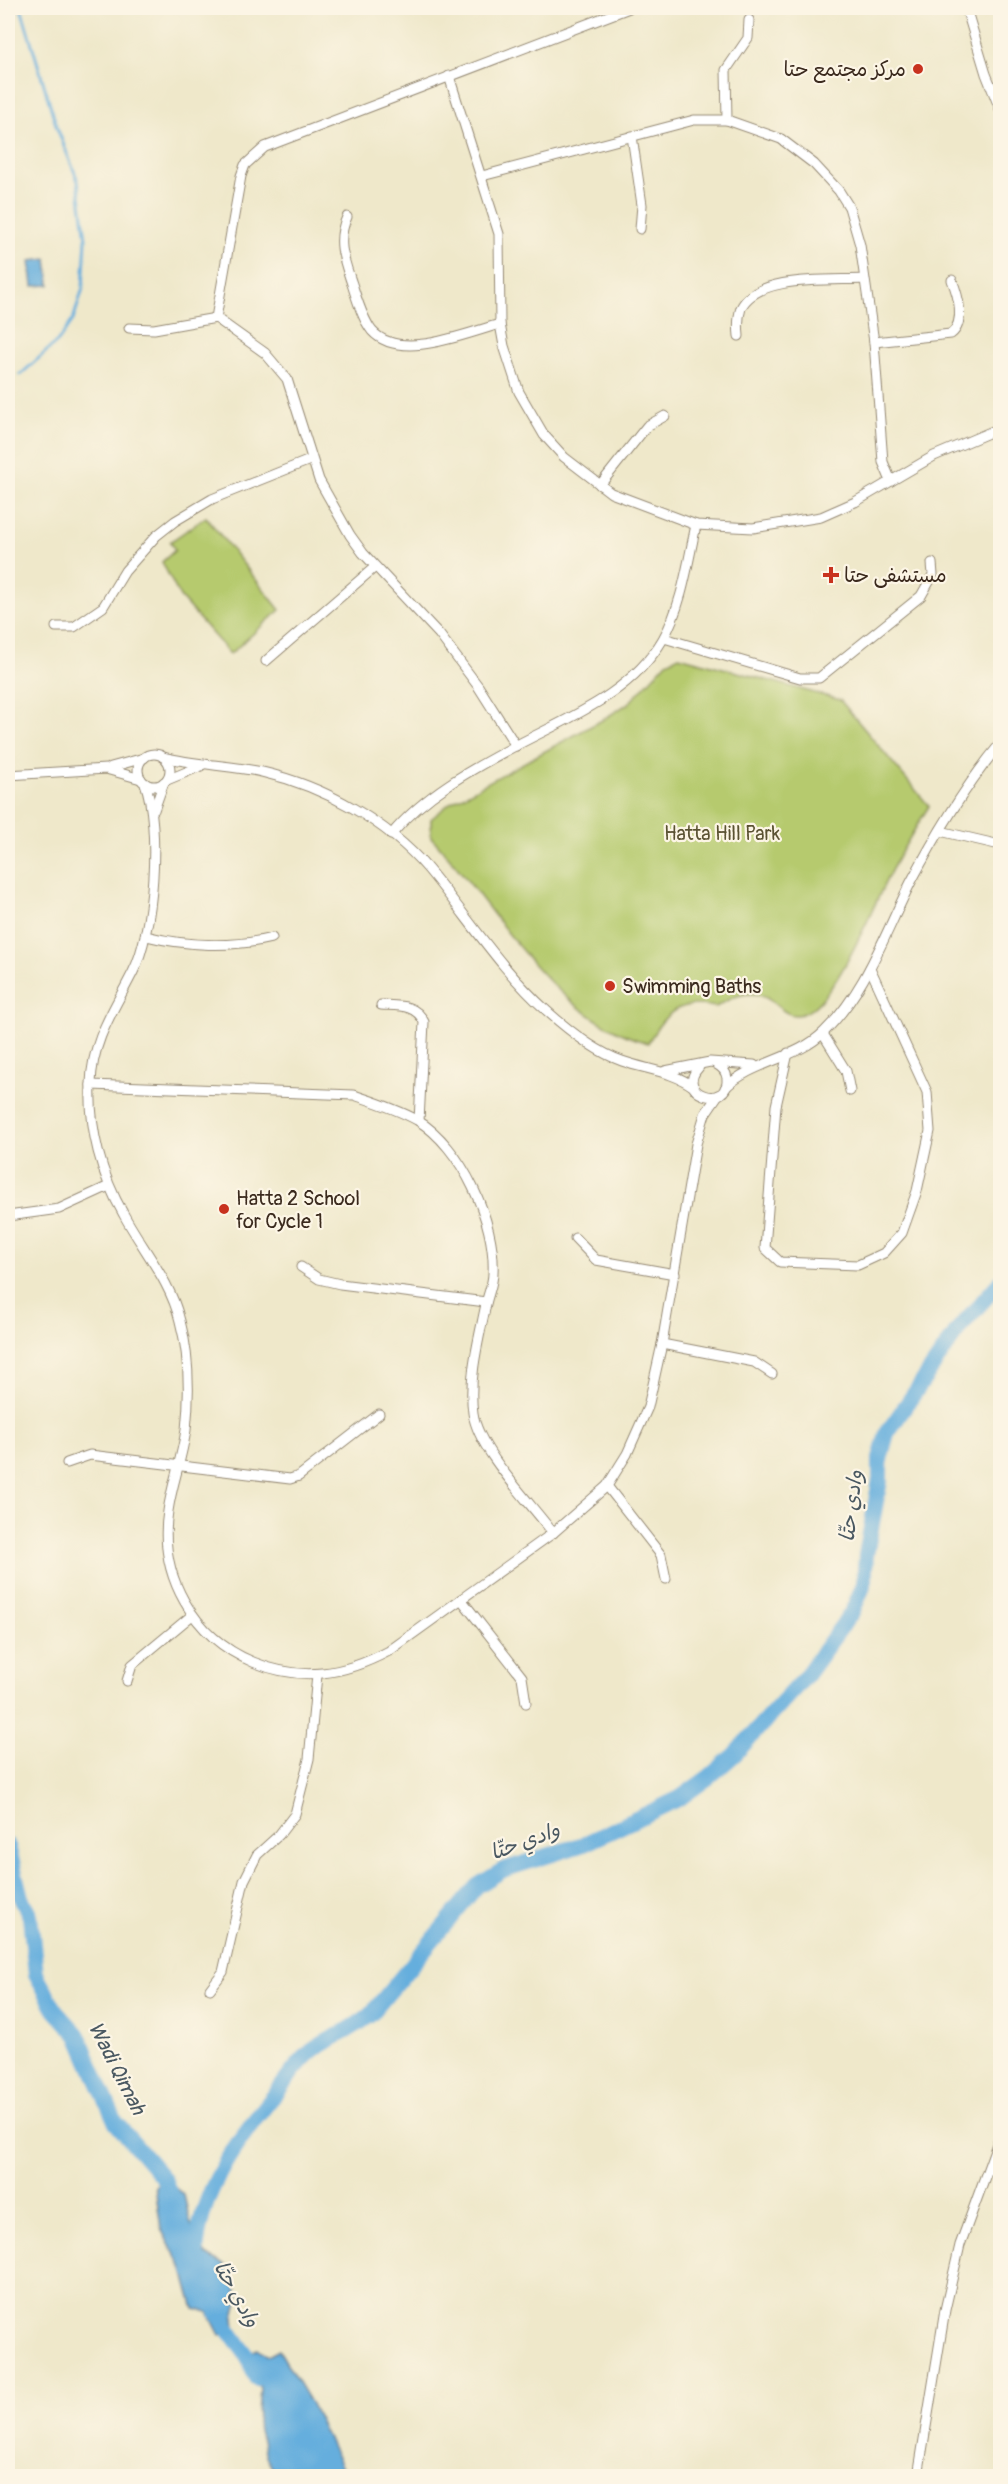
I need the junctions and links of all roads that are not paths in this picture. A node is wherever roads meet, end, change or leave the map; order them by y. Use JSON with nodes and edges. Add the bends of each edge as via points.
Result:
{"nodes":[{"id":1,"x":629,"y":8,"type":"edge"},
{"id":2,"x":966,"y":8,"type":"edge"},
{"id":3,"x":749,"y":20,"type":"dead end"},
{"id":4,"x":449,"y":76,"type":"junction"},
{"id":5,"x":1000,"y":109,"type":"edge"},
{"id":6,"x":727,"y":120,"type":"junction"},
{"id":7,"x":632,"y":136,"type":"junction"},
{"id":8,"x":482,"y":176,"type":"junction"},
{"id":9,"x":347,"y":217,"type":"dead end"},
{"id":10,"x":640,"y":229,"type":"dead end"},
{"id":11,"x":864,"y":279,"type":"junction"},
{"id":12,"x":952,"y":280,"type":"dead end"},
{"id":13,"x":216,"y":318,"type":"junction"},
{"id":14,"x":500,"y":324,"type":"junction"},
{"id":15,"x":129,"y":328,"type":"dead end"},
{"id":16,"x":739,"y":336,"type":"dead end"},
{"id":17,"x":874,"y":342,"type":"junction"},
{"id":18,"x":665,"y":416,"type":"dead end"},
{"id":19,"x":1000,"y":428,"type":"edge"},
{"id":20,"x":310,"y":460,"type":"junction"},
{"id":21,"x":891,"y":481,"type":"junction"},
{"id":22,"x":600,"y":485,"type":"junction"},
{"id":23,"x":696,"y":525,"type":"junction"},
{"id":24,"x":932,"y":563,"type":"dead end"},
{"id":25,"x":375,"y":567,"type":"junction"},
{"id":26,"x":56,"y":627,"type":"dead end"},
{"id":27,"x":664,"y":638,"type":"junction"},
{"id":28,"x":266,"y":661,"type":"dead end"},
{"id":29,"x":1000,"y":744,"type":"edge"},
{"id":30,"x":516,"y":746,"type":"junction"},
{"id":31,"x":145,"y":758,"type":"junction"},
{"id":32,"x":164,"y":758,"type":"junction"},
{"id":33,"x":207,"y":765,"type":"junction"},
{"id":34,"x":106,"y":769,"type":"junction"},
{"id":35,"x":8,"y":775,"type":"edge"},
{"id":36,"x":143,"y":781,"type":"junction"},
{"id":37,"x":165,"y":781,"type":"junction"},
{"id":38,"x":153,"y":815,"type":"junction"},
{"id":39,"x":940,"y":831,"type":"junction"},
{"id":40,"x":391,"y":835,"type":"junction"},
{"id":41,"x":1000,"y":845,"type":"edge"},
{"id":42,"x":146,"y":936,"type":"junction"},
{"id":43,"x":272,"y":938,"type":"dead end"},
{"id":44,"x":870,"y":968,"type":"junction"},
{"id":45,"x":381,"y":1005,"type":"dead end"},
{"id":46,"x":823,"y":1034,"type":"junction"},
{"id":47,"x":788,"y":1053,"type":"junction"},
{"id":48,"x":716,"y":1064,"type":"junction"},
{"id":49,"x":759,"y":1065,"type":"junction"},
{"id":50,"x":699,"y":1066,"type":"junction"},
{"id":51,"x":662,"y":1072,"type":"junction"},
{"id":52,"x":91,"y":1085,"type":"junction"},
{"id":53,"x":695,"y":1089,"type":"junction"},
{"id":54,"x":722,"y":1091,"type":"junction"},
{"id":55,"x":850,"y":1091,"type":"dead end"},
{"id":56,"x":705,"y":1114,"type":"junction"},
{"id":57,"x":419,"y":1121,"type":"junction"},
{"id":58,"x":109,"y":1186,"type":"junction"},
{"id":59,"x":8,"y":1216,"type":"edge"},
{"id":60,"x":576,"y":1238,"type":"dead end"},
{"id":61,"x":301,"y":1266,"type":"dead end"},
{"id":62,"x":675,"y":1275,"type":"junction"},
{"id":63,"x":486,"y":1302,"type":"junction"},
{"id":64,"x":662,"y":1344,"type":"junction"},
{"id":65,"x":772,"y":1374,"type":"dead end"},
{"id":66,"x":379,"y":1414,"type":"dead end"},
{"id":67,"x":67,"y":1463,"type":"dead end"},
{"id":68,"x":178,"y":1467,"type":"junction"},
{"id":69,"x":607,"y":1485,"type":"junction"},
{"id":70,"x":553,"y":1533,"type":"junction"},
{"id":71,"x":666,"y":1579,"type":"dead end"},
{"id":72,"x":461,"y":1599,"type":"junction"},
{"id":73,"x":191,"y":1616,"type":"junction"},
{"id":74,"x":317,"y":1676,"type":"junction"},
{"id":75,"x":127,"y":1681,"type":"dead end"},
{"id":76,"x":526,"y":1702,"type":"dead end"},
{"id":77,"x":210,"y":1989,"type":"dead end"},
{"id":78,"x":1000,"y":2136,"type":"edge"},
{"id":79,"x":918,"y":2476,"type":"edge"}],
"edges":[{"from":1,"to":4,"type":"street"},
{"from":2,"to":5,"type":"street"},
{"from":3,"to":6,"type":"street","via":[[748,38],[726,70]]},
{"from":4,"to":8,"type":"street"},
{"from":4,"to":13,"type":"street","via":[[279,140],[245,165]]},
{"from":6,"to":7,"type":"street","via":[[694,120]]},
{"from":6,"to":11,"type":"street","via":[[781,139],[814,164],[839,191],[852,215]]},
{"from":7,"to":8,"type":"street"},
{"from":7,"to":10,"type":"street","via":[[642,205]]},
{"from":8,"to":14,"type":"street","via":[[501,248]]},
{"from":9,"to":14,"type":"street","via":[[340,232],[342,252],[362,312],[383,340],[410,347]]},
{"from":11,"to":16,"type":"street","via":[[785,283],[760,289],[742,308]]},
{"from":11,"to":17,"type":"street"},
{"from":12,"to":17,"type":"street","via":[[958,295],[958,323],[954,332]]},
{"from":13,"to":15,"type":"street","via":[[153,329]]},
{"from":13,"to":20,"type":"street","via":[[265,353],[287,379]]},
{"from":14,"to":22,"type":"street","via":[[519,392],[532,417],[568,462]]},
{"from":17,"to":21,"type":"street","via":[[883,462]]},
{"from":18,"to":22,"type":"street","via":[[647,426]]},
{"from":19,"to":21,"type":"street","via":[[934,456]]},
{"from":20,"to":25,"type":"street","via":[[350,535]]},
{"from":20,"to":26,"type":"street","via":[[212,499],[175,521],[156,536],[125,572],[103,607],[74,627]]},
{"from":21,"to":23,"type":"street","via":[[821,517],[753,528]]},
{"from":22,"to":23,"type":"street"},
{"from":23,"to":27,"type":"street","via":[[678,600]]},
{"from":24,"to":27,"type":"street","via":[[933,576],[921,596],[819,678],[800,678]]},
{"from":25,"to":28,"type":"street"},
{"from":25,"to":30,"type":"street","via":[[439,634]]},
{"from":27,"to":30,"type":"street","via":[[619,689]]},
{"from":29,"to":39,"type":"street"},
{"from":30,"to":40,"type":"street","via":[[424,802]]},
{"from":31,"to":32,"type":"street"},
{"from":31,"to":34,"type":"street"},
{"from":31,"to":36,"type":"street","via":[[138,768]]},
{"from":32,"to":33,"type":"street"},
{"from":32,"to":37,"type":"street","via":[[170,768]]},
{"from":33,"to":37,"type":"street"},
{"from":33,"to":40,"type":"street","via":[[263,772],[300,784],[344,803]]},
{"from":34,"to":35,"type":"street"},
{"from":34,"to":36,"type":"street"},
{"from":36,"to":37,"type":"street","via":[[155,786]]},
{"from":36,"to":38,"type":"street"},
{"from":37,"to":38,"type":"street"},
{"from":38,"to":42,"type":"street"},
{"from":39,"to":41,"type":"street"},
{"from":39,"to":44,"type":"street"},
{"from":40,"to":51,"type":"street","via":[[425,866],[496,960],[548,1012],[620,1060]]},
{"from":42,"to":43,"type":"street","via":[[177,944],[251,943]]},
{"from":42,"to":52,"type":"street","via":[[134,970],[96,1043]]},
{"from":44,"to":46,"type":"street"},
{"from":44,"to":47,"type":"street","via":[[927,1092],[930,1131],[917,1191],[902,1233],[884,1253],[858,1265],[780,1262],[765,1248],[776,1106]]},
{"from":45,"to":57,"type":"street","via":[[411,1007],[424,1022]]},
{"from":46,"to":47,"type":"street"},
{"from":46,"to":55,"type":"street","via":[[846,1071]]},
{"from":47,"to":49,"type":"street"},
{"from":48,"to":49,"type":"street"},
{"from":48,"to":50,"type":"street"},
{"from":48,"to":54,"type":"street","via":[[727,1076]]},
{"from":49,"to":54,"type":"street"},
{"from":50,"to":51,"type":"street"},
{"from":50,"to":53,"type":"street","via":[[693,1076]]},
{"from":51,"to":53,"type":"street"},
{"from":52,"to":57,"type":"street","via":[[354,1095]]},
{"from":52,"to":58,"type":"street","via":[[92,1118]]},
{"from":53,"to":54,"type":"street","via":[[707,1097]]},
{"from":53,"to":56,"type":"street"},
{"from":54,"to":56,"type":"street"},
{"from":56,"to":62,"type":"street","via":[[696,1144]]},
{"from":57,"to":63,"type":"street","via":[[443,1143],[469,1177],[487,1222],[494,1274]]},
{"from":58,"to":59,"type":"street","via":[[59,1209]]},
{"from":58,"to":68,"type":"street","via":[[161,1275],[180,1318],[188,1355],[189,1388],[186,1433]]},
{"from":60,"to":62,"type":"street","via":[[596,1260]]},
{"from":61,"to":63,"type":"street","via":[[319,1279],[340,1284]]},
{"from":62,"to":64,"type":"street"},
{"from":63,"to":70,"type":"street","via":[[472,1389],[477,1427],[486,1447]]},
{"from":64,"to":65,"type":"street","via":[[754,1362]]},
{"from":64,"to":69,"type":"street","via":[[648,1407],[627,1454]]},
{"from":66,"to":68,"type":"street","via":[[290,1479]]},
{"from":67,"to":68,"type":"street","via":[[90,1455]]},
{"from":68,"to":73,"type":"street","via":[[168,1512],[167,1542],[170,1567]]},
{"from":69,"to":70,"type":"street"},
{"from":69,"to":71,"type":"street","via":[[661,1555]]},
{"from":70,"to":72,"type":"street"},
{"from":72,"to":74,"type":"street","via":[[364,1665]]},
{"from":72,"to":76,"type":"street","via":[[522,1677]]},
{"from":73,"to":74,"type":"street","via":[[239,1656],[272,1670]]},
{"from":73,"to":75,"type":"street","via":[[132,1665]]},
{"from":74,"to":77,"type":"street","via":[[309,1759],[295,1814],[257,1855],[244,1881],[223,1972]]},
{"from":78,"to":79,"type":"street","via":[[960,2245],[945,2310]]}]}
